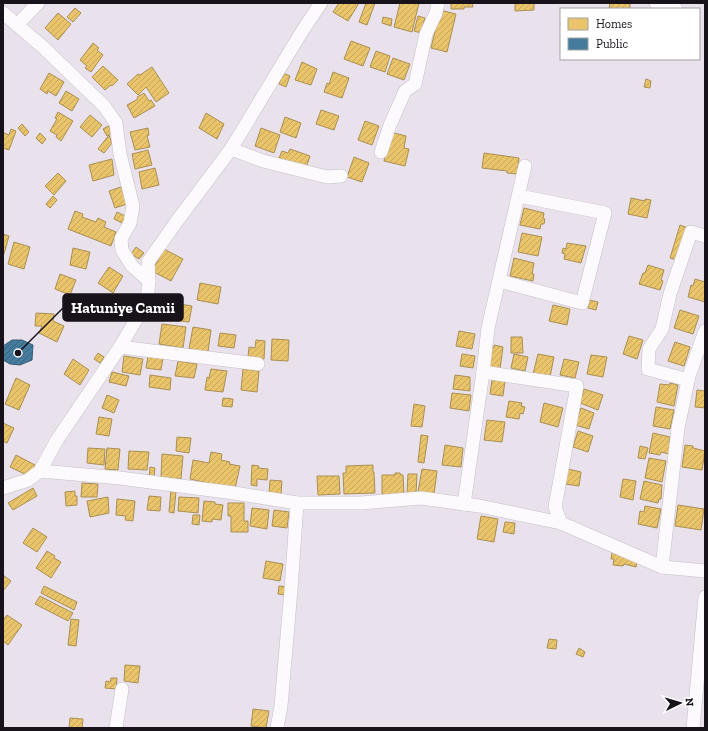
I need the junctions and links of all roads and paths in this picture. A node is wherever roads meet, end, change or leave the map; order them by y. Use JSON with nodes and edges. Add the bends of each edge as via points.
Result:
{"nodes":[{"id":1,"x":38,"y":3,"type":"edge"},
{"id":2,"x":321,"y":3,"type":"edge"},
{"id":3,"x":438,"y":3,"type":"edge"},
{"id":4,"x":656,"y":3,"type":"edge"},
{"id":5,"x":673,"y":8,"type":"edge"},
{"id":6,"x":3,"y":13,"type":"edge"},
{"id":7,"x":16,"y":25,"type":"junction"},
{"id":8,"x":232,"y":149,"type":"junction"},
{"id":9,"x":381,"y":152,"type":"dead end"},
{"id":10,"x":525,"y":166,"type":"dead end"},
{"id":11,"x":341,"y":176,"type":"dead end"},
{"id":12,"x":519,"y":196,"type":"junction"},
{"id":13,"x":705,"y":236,"type":"edge"},
{"id":14,"x":149,"y":281,"type":"junction"},
{"id":15,"x":500,"y":281,"type":"junction"},
{"id":16,"x":705,"y":331,"type":"edge"},
{"id":17,"x":120,"y":347,"type":"junction"},
{"id":18,"x":258,"y":364,"type":"dead end"},
{"id":19,"x":483,"y":372,"type":"junction"},
{"id":20,"x":688,"y":380,"type":"junction"},
{"id":21,"x":40,"y":471,"type":"junction"},
{"id":22,"x":3,"y":488,"type":"edge"},
{"id":23,"x":297,"y":503,"type":"junction"},
{"id":24,"x":464,"y":504,"type":"junction"},
{"id":25,"x":561,"y":523,"type":"junction"},
{"id":26,"x":662,"y":567,"type":"junction"},
{"id":27,"x":705,"y":571,"type":"edge"},
{"id":28,"x":705,"y":598,"type":"edge"},
{"id":29,"x":122,"y":689,"type":"dead end"},
{"id":30,"x":116,"y":728,"type":"edge"},
{"id":31,"x":277,"y":728,"type":"edge"},
{"id":32,"x":693,"y":728,"type":"edge"}],
"edges":[{"from":1,"to":7,"type":"street"},
{"from":2,"to":8,"type":"street"},
{"from":3,"to":9,"type":"street","via":[[426,34],[415,84],[404,92]]},
{"from":4,"to":5,"type":"street"},
{"from":6,"to":7,"type":"street"},
{"from":7,"to":14,"type":"street","via":[[43,47],[104,106],[116,123],[120,154],[133,206],[130,223],[121,239],[122,250],[132,266]]},
{"from":8,"to":11,"type":"street","via":[[263,162],[327,177]]},
{"from":8,"to":14,"type":"street","via":[[148,262]]},
{"from":10,"to":12,"type":"street"},
{"from":12,"to":15,"type":"street"},
{"from":12,"to":15,"type":"street","via":[[605,213],[582,303]]},
{"from":13,"to":20,"type":"street","via":[[691,232],[670,294],[662,329],[649,349],[648,369]]},
{"from":14,"to":17,"type":"street","via":[[147,301]]},
{"from":15,"to":19,"type":"street","via":[[488,328]]},
{"from":16,"to":20,"type":"street"},
{"from":17,"to":18,"type":"street"},
{"from":17,"to":21,"type":"street","via":[[57,440]]},
{"from":19,"to":24,"type":"street"},
{"from":19,"to":25,"type":"street","via":[[577,386],[555,507]]},
{"from":20,"to":26,"type":"street","via":[[678,428]]},
{"from":21,"to":22,"type":"street","via":[[28,480]]},
{"from":21,"to":23,"type":"street","via":[[120,478]]},
{"from":23,"to":24,"type":"street","via":[[362,503],[421,498]]},
{"from":23,"to":31,"type":"street","via":[[281,706]]},
{"from":24,"to":25,"type":"street"},
{"from":25,"to":26,"type":"street"},
{"from":26,"to":27,"type":"street"},
{"from":28,"to":32,"type":"street"},
{"from":29,"to":30,"type":"street"}]}
